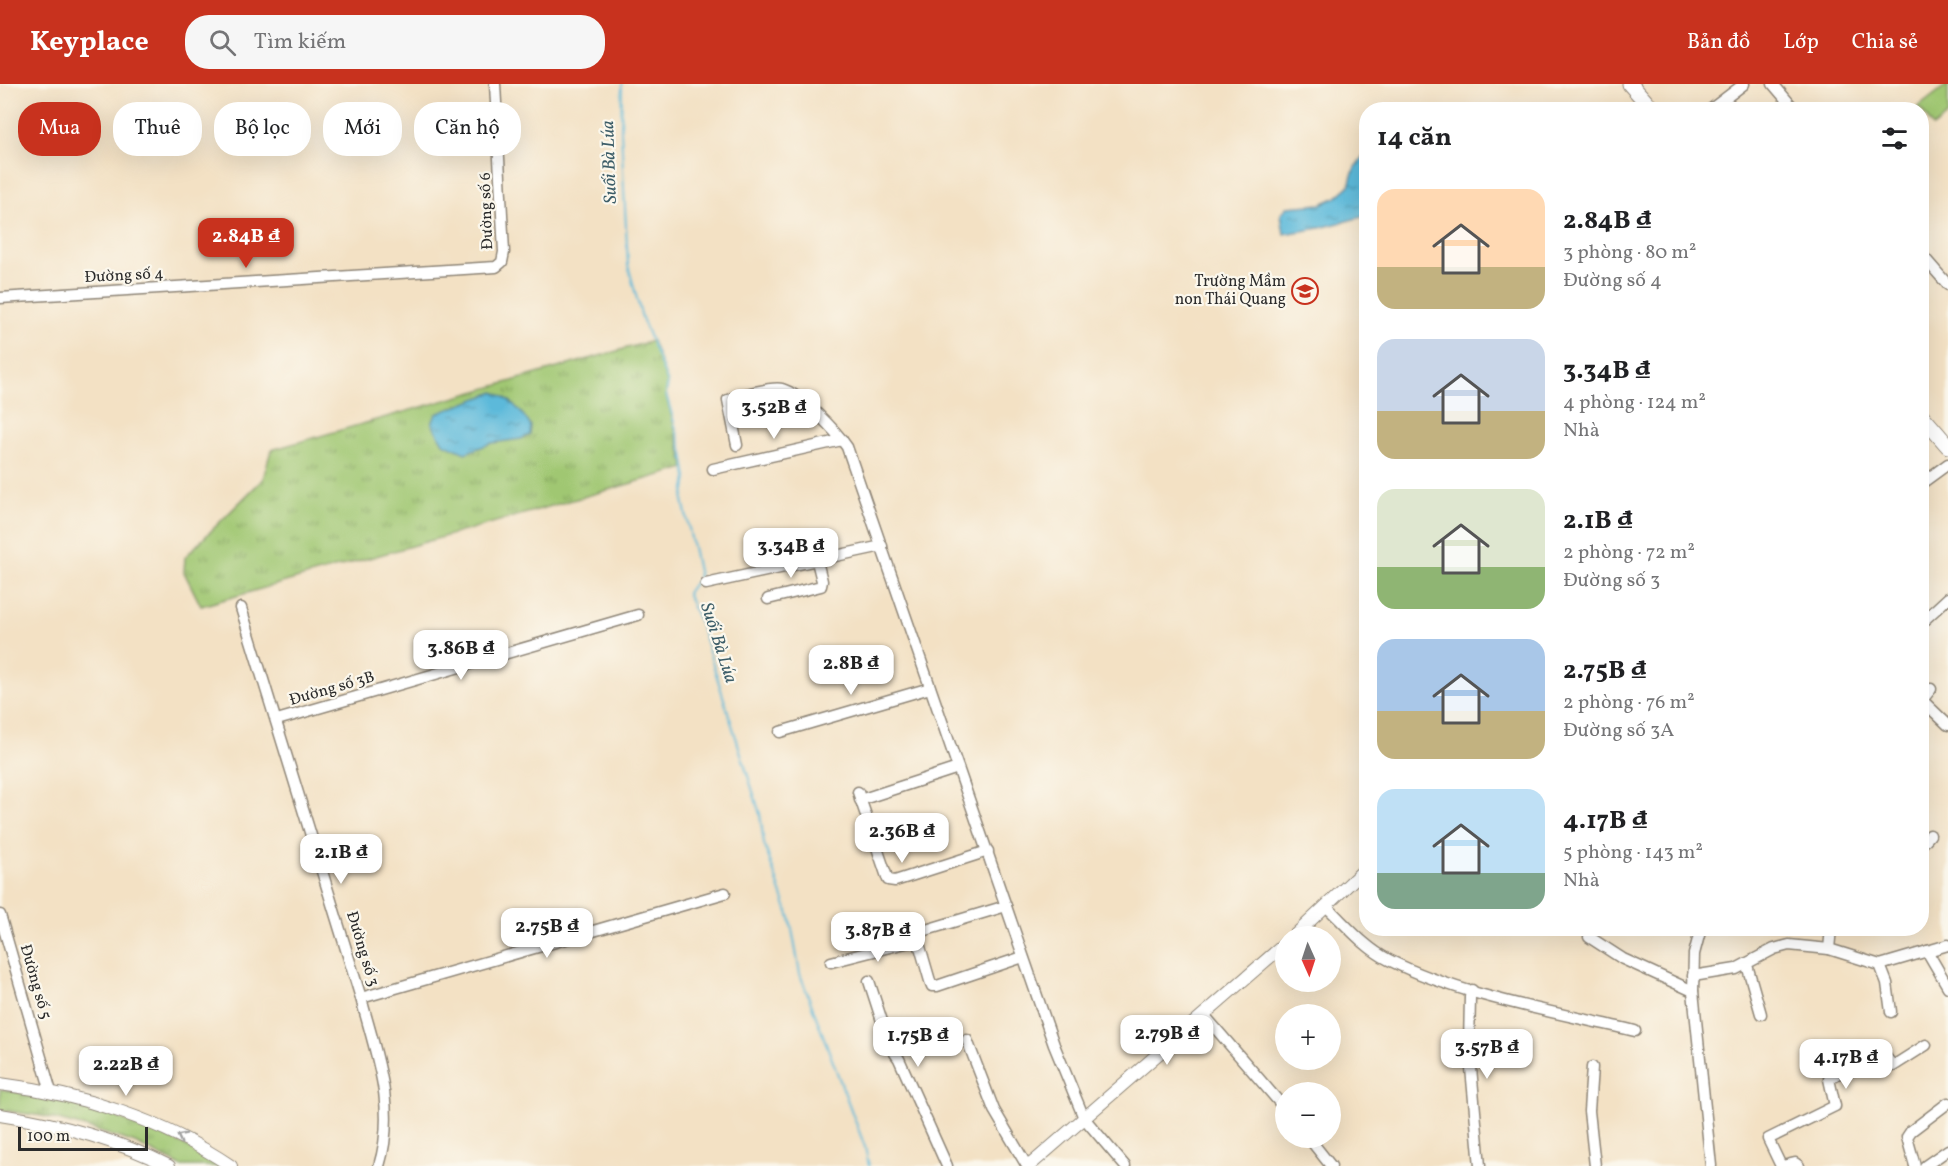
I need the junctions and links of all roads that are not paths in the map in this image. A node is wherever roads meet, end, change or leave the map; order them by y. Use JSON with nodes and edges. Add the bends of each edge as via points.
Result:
{"nodes":[{"id":1,"x":495,"y":84,"type":"edge"},
{"id":2,"x":1630,"y":84,"type":"edge"},
{"id":3,"x":1744,"y":84,"type":"edge"},
{"id":4,"x":1773,"y":84,"type":"edge"},
{"id":5,"x":1646,"y":102,"type":"edge"},
{"id":6,"x":1720,"y":102,"type":"edge"},
{"id":7,"x":1788,"y":102,"type":"edge"},
{"id":8,"x":1929,"y":263,"type":"edge"},
{"id":9,"x":500,"y":265,"type":"joint"},
{"id":10,"x":1948,"y":285,"type":"edge"},
{"id":11,"x":0,"y":298,"type":"edge"},
{"id":12,"x":1929,"y":424,"type":"edge"},
{"id":13,"x":842,"y":440,"type":"junction"},
{"id":14,"x":737,"y":444,"type":"dead end"},
{"id":15,"x":1948,"y":446,"type":"edge"},
{"id":16,"x":1948,"y":464,"type":"edge"},
{"id":17,"x":713,"y":469,"type":"dead end"},
{"id":18,"x":1929,"y":478,"type":"edge"},
{"id":19,"x":882,"y":546,"type":"junction"},
{"id":20,"x":817,"y":561,"type":"junction"},
{"id":21,"x":706,"y":584,"type":"dead end"},
{"id":22,"x":1948,"y":598,"type":"edge"},
{"id":23,"x":768,"y":599,"type":"dead end"},
{"id":24,"x":241,"y":608,"type":"dead end"},
{"id":25,"x":638,"y":615,"type":"dead end"},
{"id":26,"x":1929,"y":616,"type":"edge"},
{"id":27,"x":930,"y":688,"type":"junction"},
{"id":28,"x":1931,"y":689,"type":"dead end"},
{"id":29,"x":1929,"y":691,"type":"edge"},
{"id":30,"x":1929,"y":707,"type":"edge"},
{"id":31,"x":277,"y":720,"type":"junction"},
{"id":32,"x":1948,"y":725,"type":"edge"},
{"id":33,"x":780,"y":732,"type":"dead end"},
{"id":34,"x":958,"y":768,"type":"junction"},
{"id":35,"x":988,"y":851,"type":"junction"},
{"id":36,"x":1359,"y":875,"type":"edge"},
{"id":37,"x":725,"y":893,"type":"dead end"},
{"id":38,"x":1006,"y":906,"type":"junction"},
{"id":39,"x":1327,"y":907,"type":"junction"},
{"id":40,"x":0,"y":915,"type":"edge"},
{"id":41,"x":1305,"y":926,"type":"edge"},
{"id":42,"x":1699,"y":936,"type":"edge"},
{"id":43,"x":1830,"y":936,"type":"edge"},
{"id":44,"x":1589,"y":937,"type":"dead end"},
{"id":45,"x":917,"y":940,"type":"junction"},
{"id":46,"x":1948,"y":945,"type":"edge"},
{"id":47,"x":1828,"y":949,"type":"junction"},
{"id":48,"x":1927,"y":951,"type":"junction"},
{"id":49,"x":1275,"y":954,"type":"edge"},
{"id":50,"x":1023,"y":957,"type":"junction"},
{"id":51,"x":831,"y":962,"type":"dead end"},
{"id":52,"x":1747,"y":965,"type":"junction"},
{"id":53,"x":1880,"y":965,"type":"junction"},
{"id":54,"x":1693,"y":976,"type":"junction"},
{"id":55,"x":868,"y":981,"type":"dead end"},
{"id":56,"x":1948,"y":987,"type":"edge"},
{"id":57,"x":1472,"y":990,"type":"junction"},
{"id":58,"x":1693,"y":991,"type":"junction"},
{"id":59,"x":361,"y":998,"type":"junction"},
{"id":60,"x":1891,"y":1012,"type":"dead end"},
{"id":61,"x":1761,"y":1014,"type":"dead end"},
{"id":62,"x":1204,"y":1015,"type":"junction"},
{"id":63,"x":1635,"y":1031,"type":"dead end"},
{"id":64,"x":967,"y":1040,"type":"dead end"},
{"id":65,"x":1926,"y":1045,"type":"dead end"},
{"id":66,"x":1592,"y":1067,"type":"dead end"},
{"id":67,"x":0,"y":1084,"type":"edge"},
{"id":68,"x":51,"y":1092,"type":"junction"},
{"id":69,"x":1275,"y":1097,"type":"edge"},
{"id":70,"x":1948,"y":1103,"type":"edge"},
{"id":71,"x":0,"y":1115,"type":"edge"},
{"id":72,"x":1084,"y":1118,"type":"junction"},
{"id":73,"x":1317,"y":1148,"type":"edge"},
{"id":74,"x":1948,"y":1150,"type":"edge"},
{"id":75,"x":1914,"y":1165,"type":"edge"},
{"id":76,"x":169,"y":1166,"type":"edge"},
{"id":77,"x":231,"y":1166,"type":"edge"},
{"id":78,"x":379,"y":1166,"type":"edge"},
{"id":79,"x":947,"y":1166,"type":"edge"},
{"id":80,"x":1028,"y":1166,"type":"edge"},
{"id":81,"x":1125,"y":1166,"type":"edge"},
{"id":82,"x":1331,"y":1166,"type":"edge"},
{"id":83,"x":1480,"y":1166,"type":"edge"},
{"id":84,"x":1595,"y":1166,"type":"edge"},
{"id":85,"x":1711,"y":1166,"type":"edge"},
{"id":86,"x":1782,"y":1166,"type":"edge"},
{"id":87,"x":1799,"y":1166,"type":"edge"},
{"id":88,"x":1926,"y":1166,"type":"edge"}],
"edges":[{"from":1,"to":9,"type":"street","name":"Đường số 6","via":[[504,249]]},
{"from":2,"to":5,"type":"main road"},
{"from":3,"to":6,"type":"street"},
{"from":4,"to":7,"type":"street"},
{"from":8,"to":10,"type":"street"},
{"from":9,"to":11,"type":"street","name":"Đường số 4","via":[[486,269]]},
{"from":12,"to":15,"type":"main road"},
{"from":13,"to":14,"type":"street","via":[[818,415],[779,388],[728,400]]},
{"from":13,"to":17,"type":"street"},
{"from":13,"to":19,"type":"street"},
{"from":16,"to":18,"type":"street"},
{"from":19,"to":20,"type":"street"},
{"from":19,"to":27,"type":"street"},
{"from":20,"to":21,"type":"street"},
{"from":20,"to":23,"type":"street","via":[[821,586]]},
{"from":22,"to":26,"type":"street"},
{"from":24,"to":31,"type":"street","name":"Đường số 3"},
{"from":25,"to":31,"type":"street","name":"Đường số 3B"},
{"from":27,"to":33,"type":"street"},
{"from":27,"to":34,"type":"street"},
{"from":28,"to":29,"type":"street"},
{"from":30,"to":32,"type":"street"},
{"from":31,"to":59,"type":"street","name":"Đường số 3"},
{"from":34,"to":35,"type":"street"},
{"from":34,"to":35,"type":"street","via":[[859,796],[888,880]]},
{"from":35,"to":38,"type":"street"},
{"from":36,"to":39,"type":"street"},
{"from":37,"to":59,"type":"street"},
{"from":38,"to":45,"type":"street","via":[[917,933]]},
{"from":38,"to":50,"type":"street"},
{"from":39,"to":41,"type":"street"},
{"from":39,"to":57,"type":"street","via":[[1389,960]]},
{"from":40,"to":68,"type":"street","name":"Đường số 5"},
{"from":42,"to":54,"type":"street"},
{"from":43,"to":47,"type":"street"},
{"from":44,"to":58,"type":"street","via":[[1623,959]]},
{"from":45,"to":50,"type":"street","via":[[933,986]]},
{"from":45,"to":51,"type":"street"},
{"from":46,"to":48,"type":"street"},
{"from":47,"to":52,"type":"street","via":[[1789,945]]},
{"from":47,"to":53,"type":"street"},
{"from":48,"to":53,"type":"street"},
{"from":48,"to":56,"type":"street"},
{"from":49,"to":62,"type":"street"},
{"from":50,"to":72,"type":"street"},
{"from":52,"to":54,"type":"street"},
{"from":52,"to":61,"type":"street"},
{"from":53,"to":60,"type":"street"},
{"from":54,"to":58,"type":"street"},
{"from":55,"to":79,"type":"street","via":[[890,1046]]},
{"from":57,"to":63,"type":"street"},
{"from":57,"to":83,"type":"street","via":[[1469,1046]]},
{"from":58,"to":85,"type":"street"},
{"from":59,"to":78,"type":"street","name":"Đường số 3","via":[[387,1113],[387,1135]]},
{"from":62,"to":69,"type":"street"},
{"from":62,"to":72,"type":"street"},
{"from":64,"to":80,"type":"street","via":[[994,1110]]},
{"from":65,"to":86,"type":"street","via":[[1893,1066],[1876,1050],[1828,1079],[1835,1106],[1768,1138]]},
{"from":66,"to":84,"type":"street","via":[[1589,1111]]},
{"from":67,"to":68,"type":"street"},
{"from":77,"to":68,"type":"street","one_way":true,"via":[[179,1135],[130,1114]]},
{"from":70,"to":75,"type":"street","via":[[1907,1137]]},
{"from":71,"to":76,"type":"street","via":[[84,1132]]},
{"from":72,"to":80,"type":"street"},
{"from":72,"to":81,"type":"street"},
{"from":73,"to":82,"type":"street"},
{"from":74,"to":88,"type":"street"},
{"from":86,"to":87,"type":"street"}]}
